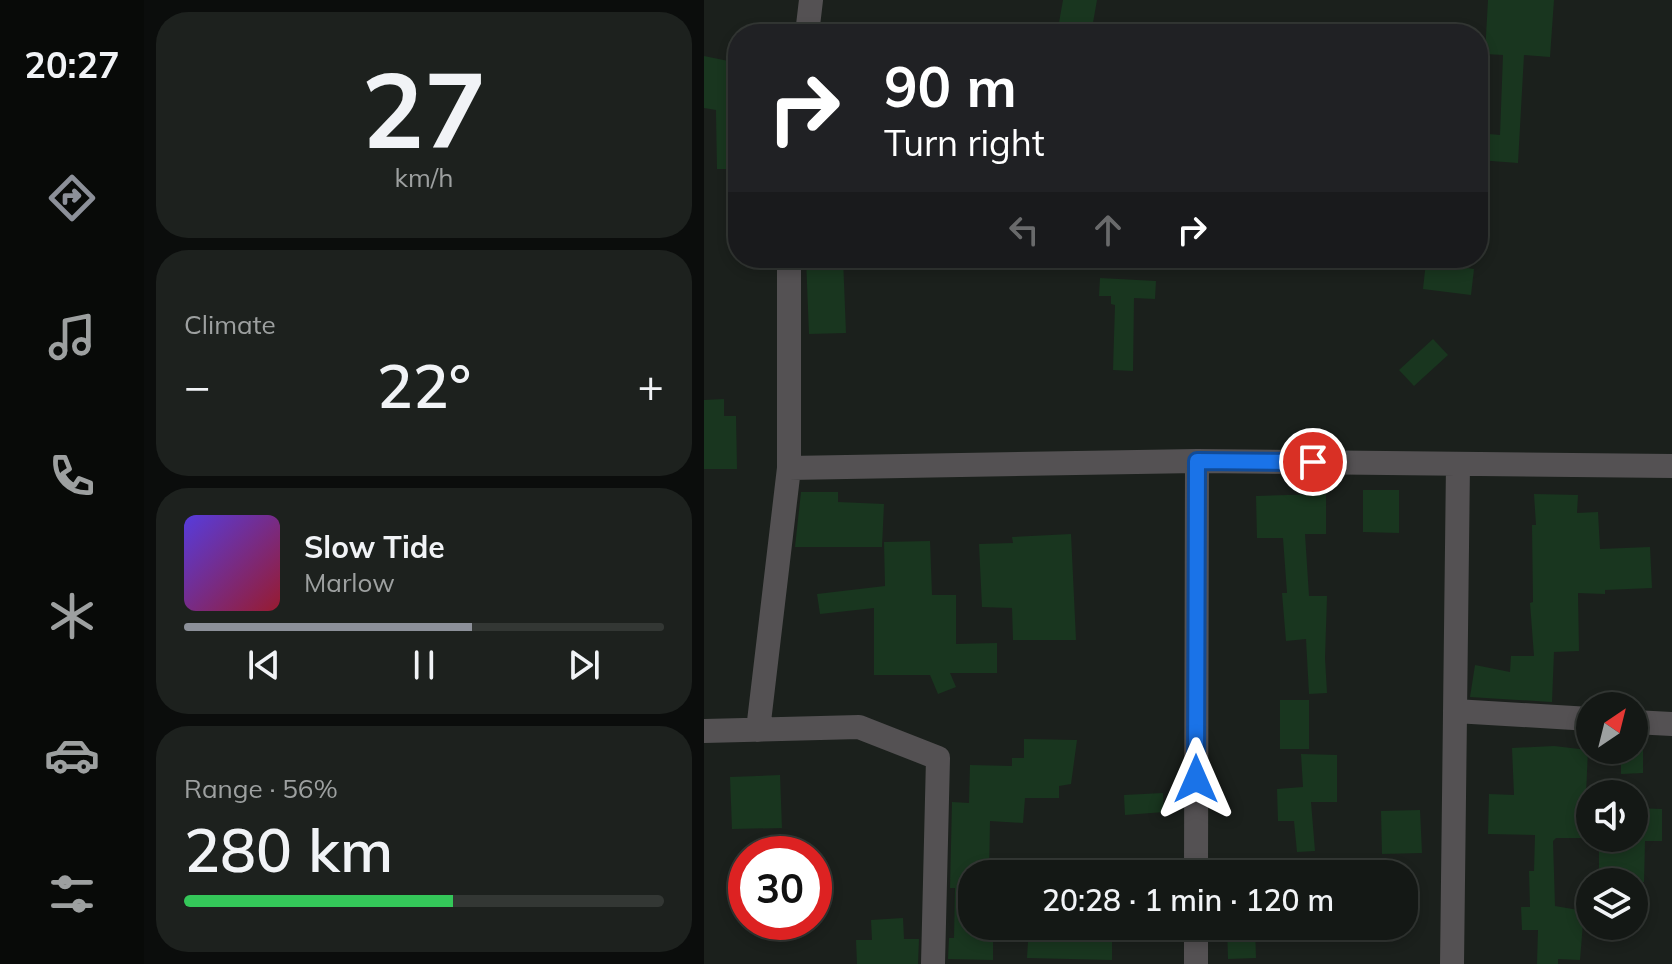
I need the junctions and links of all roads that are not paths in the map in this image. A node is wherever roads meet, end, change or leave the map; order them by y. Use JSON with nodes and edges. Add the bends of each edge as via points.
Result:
{"nodes":[{"id":1,"x":811,"y":0,"type":"edge"},
{"id":2,"x":808,"y":24,"type":"edge"},
{"id":3,"x":789,"y":268,"type":"edge"},
{"id":4,"x":1197,"y":461,"type":"junction"},
{"id":5,"x":1458,"y":464,"type":"junction"},
{"id":6,"x":1672,"y":466,"type":"edge"},
{"id":7,"x":789,"y":468,"type":"junction"},
{"id":8,"x":1455,"y":711,"type":"junction"},
{"id":9,"x":1576,"y":718,"type":"edge"},
{"id":10,"x":1648,"y":723,"type":"edge"},
{"id":11,"x":1672,"y":724,"type":"edge"},
{"id":12,"x":758,"y":730,"type":"junction"},
{"id":13,"x":704,"y":731,"type":"edge"},
{"id":14,"x":1196,"y":860,"type":"edge"},
{"id":15,"x":1196,"y":940,"type":"edge"},
{"id":16,"x":933,"y":964,"type":"edge"},
{"id":17,"x":1196,"y":964,"type":"edge"},
{"id":18,"x":1452,"y":964,"type":"edge"}],
"edges":[{"from":1,"to":2,"type":"street"},
{"from":3,"to":7,"type":"street"},
{"from":4,"to":5,"type":"street"},
{"from":4,"to":7,"type":"street"},
{"from":4,"to":14,"type":"street"},
{"from":5,"to":6,"type":"street"},
{"from":5,"to":8,"type":"street"},
{"from":7,"to":12,"type":"street"},
{"from":8,"to":9,"type":"street"},
{"from":8,"to":18,"type":"street"},
{"from":10,"to":11,"type":"street"},
{"from":12,"to":13,"type":"street"},
{"from":12,"to":16,"type":"street","via":[[859,727],[938,758]]},
{"from":15,"to":17,"type":"street"}]}
